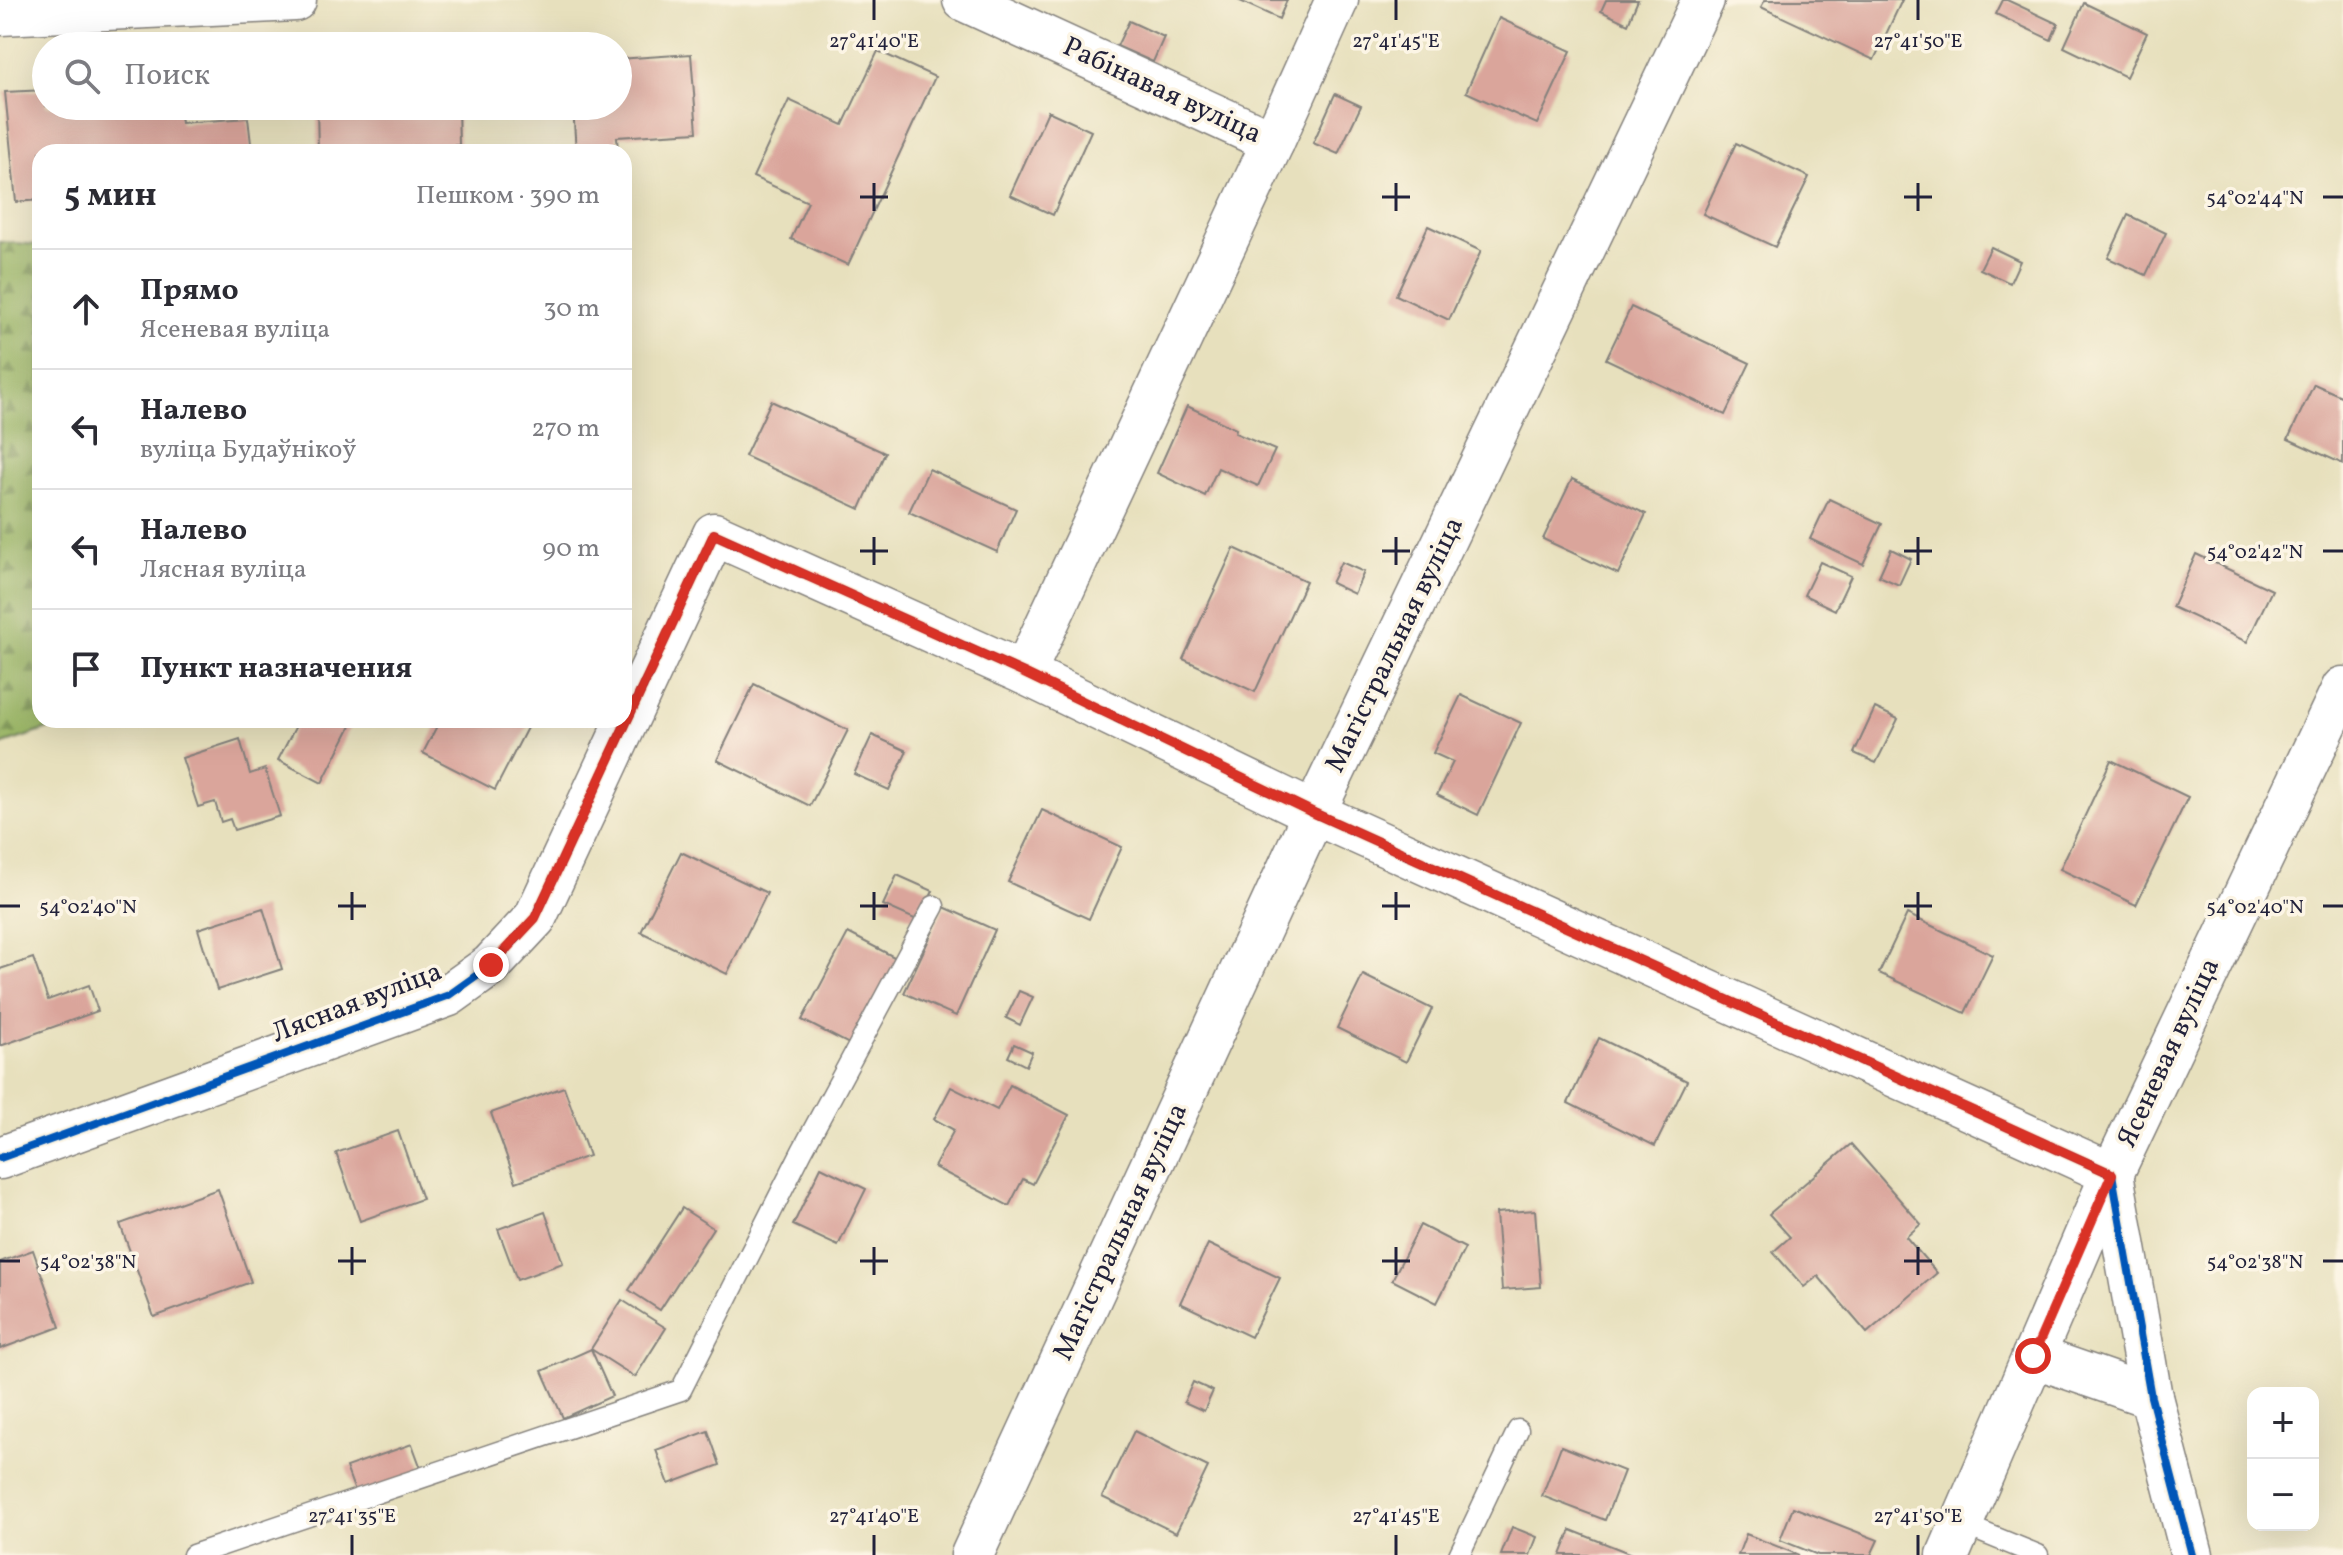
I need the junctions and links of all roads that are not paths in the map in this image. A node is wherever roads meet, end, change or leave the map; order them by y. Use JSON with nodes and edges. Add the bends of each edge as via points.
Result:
{"nodes":[{"id":1,"x":295,"y":0,"type":"edge"},
{"id":2,"x":964,"y":0,"type":"edge"},
{"id":3,"x":1337,"y":0,"type":"edge"},
{"id":4,"x":1703,"y":0,"type":"edge"},
{"id":5,"x":0,"y":14,"type":"edge"},
{"id":6,"x":1273,"y":142,"type":"junction"},
{"id":7,"x":1024,"y":673,"type":"junction"},
{"id":8,"x":2343,"y":688,"type":"edge"},
{"id":9,"x":632,"y":710,"type":"edge"},
{"id":10,"x":624,"y":728,"type":"edge"},
{"id":11,"x":1314,"y":813,"type":"junction"},
{"id":12,"x":934,"y":906,"type":"dead end"},
{"id":13,"x":0,"y":1158,"type":"edge"},
{"id":14,"x":2112,"y":1174,"type":"junction"},
{"id":15,"x":2033,"y":1356,"type":"junction"},
{"id":16,"x":2151,"y":1397,"type":"junction"},
{"id":17,"x":1518,"y":1430,"type":"dead end"},
{"id":18,"x":1955,"y":1539,"type":"edge"},
{"id":19,"x":193,"y":1555,"type":"edge"},
{"id":20,"x":972,"y":1555,"type":"edge"},
{"id":21,"x":1459,"y":1555,"type":"edge"},
{"id":22,"x":2038,"y":1555,"type":"edge"},
{"id":23,"x":2192,"y":1555,"type":"edge"}],
"edges":[{"from":1,"to":5,"type":"street"},
{"from":2,"to":6,"type":"street","name":"Рабінавая вуліца"},
{"from":3,"to":6,"type":"street"},
{"from":4,"to":11,"type":"street","name":"Магістральная вуліца"},
{"from":6,"to":7,"type":"street"},
{"from":7,"to":9,"type":"street","name":"Лясная вуліца","via":[[714,534]]},
{"from":7,"to":11,"type":"street"},
{"from":8,"to":14,"type":"street","name":"Ясеневая вуліца"},
{"from":10,"to":13,"type":"street","name":"Лясная вуліца","via":[[535,918],[491,965],[449,995]]},
{"from":11,"to":14,"type":"street"},
{"from":11,"to":20,"type":"street","name":"Магістральная вуліца"},
{"from":12,"to":19,"type":"lane","via":[[681,1390]]},
{"from":14,"to":15,"type":"street","name":"Ясеневая вуліца"},
{"from":14,"to":16,"type":"street"},
{"from":15,"to":16,"type":"street"},
{"from":15,"to":18,"type":"street","name":"Ясеневая вуліца"},
{"from":16,"to":23,"type":"street"},
{"from":17,"to":21,"type":"lane"},
{"from":18,"to":22,"type":"lane"}]}
